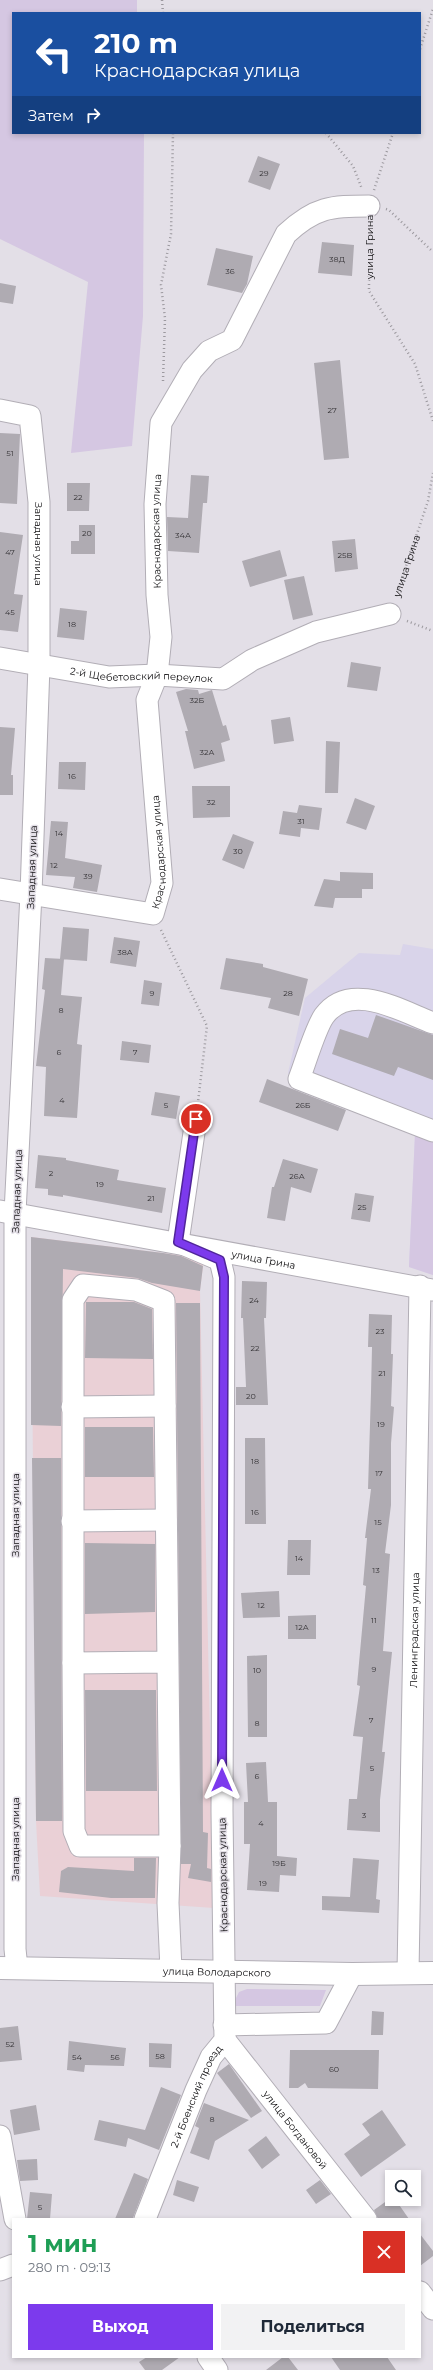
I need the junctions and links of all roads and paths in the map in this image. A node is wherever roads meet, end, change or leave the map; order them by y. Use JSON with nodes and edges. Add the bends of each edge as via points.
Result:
{"nodes":[{"id":1,"x":162,"y":0,"type":"edge"},
{"id":2,"x":433,"y":9,"type":"edge"},
{"id":3,"x":164,"y":12,"type":"edge"},
{"id":4,"x":421,"y":46,"type":"edge"},
{"id":5,"x":172,"y":134,"type":"edge"},
{"id":6,"x":327,"y":134,"type":"edge"},
{"id":7,"x":393,"y":134,"type":"edge"},
{"id":8,"x":369,"y":206,"type":"junction"},
{"id":9,"x":433,"y":252,"type":"edge"},
{"id":10,"x":163,"y":386,"type":"dead end"},
{"id":11,"x":0,"y":410,"type":"edge"},
{"id":12,"x":433,"y":421,"type":"edge"},
{"id":13,"x":433,"y":473,"type":"edge"},
{"id":14,"x":390,"y":614,"type":"junction"},
{"id":15,"x":433,"y":631,"type":"edge"},
{"id":16,"x":0,"y":658,"type":"edge"},
{"id":17,"x":39,"y":665,"type":"junction"},
{"id":18,"x":157,"y":676,"type":"junction"},
{"id":19,"x":0,"y":889,"type":"edge"},
{"id":20,"x":31,"y":894,"type":"junction"},
{"id":21,"x":153,"y":914,"type":"junction"},
{"id":22,"x":433,"y":1023,"type":"edge"},
{"id":23,"x":196,"y":1119,"type":"joint"},
{"id":24,"x":433,"y":1131,"type":"edge"},
{"id":25,"x":8,"y":1212,"type":"edge"},
{"id":26,"x":178,"y":1242,"type":"junction"},
{"id":27,"x":426,"y":1288,"type":"edge"},
{"id":28,"x":165,"y":1406,"type":"junction"},
{"id":29,"x":72,"y":1407,"type":"junction"},
{"id":30,"x":166,"y":1520,"type":"junction"},
{"id":31,"x":72,"y":1521,"type":"junction"},
{"id":32,"x":168,"y":1662,"type":"junction"},
{"id":33,"x":73,"y":1663,"type":"junction"},
{"id":34,"x":170,"y":1846,"type":"junction"},
{"id":35,"x":8,"y":1968,"type":"edge"},
{"id":36,"x":171,"y":1970,"type":"junction"},
{"id":37,"x":224,"y":1970,"type":"junction"},
{"id":38,"x":408,"y":1973,"type":"junction"},
{"id":39,"x":433,"y":1973,"type":"edge"},
{"id":40,"x":352,"y":1974,"type":"junction"},
{"id":41,"x":225,"y":2032,"type":"junction"},
{"id":42,"x":0,"y":2136,"type":"edge"},
{"id":43,"x":15,"y":2218,"type":"edge"},
{"id":44,"x":145,"y":2218,"type":"edge"},
{"id":45,"x":365,"y":2218,"type":"edge"},
{"id":46,"x":12,"y":2265,"type":"edge"},
{"id":47,"x":0,"y":2270,"type":"edge"},
{"id":48,"x":421,"y":2293,"type":"edge"},
{"id":49,"x":433,"y":2310,"type":"edge"},
{"id":50,"x":209,"y":2358,"type":"edge"},
{"id":51,"x":217,"y":2370,"type":"edge"}],
"edges":[{"from":1,"to":3,"type":"path"},
{"from":2,"to":4,"type":"path"},
{"from":5,"to":10,"type":"path","via":[[172,234],[162,285],[165,318]]},
{"from":6,"to":8,"type":"path","via":[[354,166]]},
{"from":7,"to":8,"type":"path","name":"улица Грина"},
{"from":8,"to":9,"type":"path","via":[[389,210]]},
{"from":8,"to":12,"type":"path","name":"улица Грина","via":[[369,291],[415,364]]},
{"from":8,"to":18,"type":"street","name":"Краснодарская улица","via":[[325,208],[299,222],[286,234],[232,340],[209,351],[192,370],[161,423],[155,504],[157,595],[161,637]]},
{"from":11,"to":17,"type":"street","name":"Западная улица","via":[[30,416],[40,502]]},
{"from":13,"to":14,"type":"path","name":"улица Грина","via":[[428,501]]},
{"from":14,"to":15,"type":"path"},
{"from":14,"to":18,"type":"street","name":"2-й Щебетовский переулок","via":[[316,632],[252,660],[223,679]]},
{"from":16,"to":17,"type":"street","name":"2-й Щебетовский переулок"},
{"from":17,"to":18,"type":"street","name":"2-й Щебетовский переулок","via":[[109,677]]},
{"from":17,"to":20,"type":"street","name":"Западная улица"},
{"from":18,"to":21,"type":"street","name":"Краснодарская улица","via":[[146,700],[162,883]]},
{"from":19,"to":20,"type":"street"},
{"from":20,"to":21,"type":"street"},
{"from":20,"to":25,"type":"street","name":"Западная улица"},
{"from":21,"to":23,"type":"path","name":"Краснодарская улица","via":[[207,1026]]},
{"from":22,"to":24,"type":"street","via":[[378,1002],[358,998],[340,1002],[324,1017],[299,1079]]},
{"from":23,"to":26,"type":"street"},
{"from":25,"to":26,"type":"street","name":"улица Грина"},
{"from":25,"to":35,"type":"street","name":"Западная улица","via":[[15,1949]]},
{"from":26,"to":27,"type":"street","name":"улица Грина"},
{"from":26,"to":37,"type":"street","name":"Краснодарская улица","via":[[220,1260],[224,1277]]},
{"from":27,"to":38,"type":"street","name":"Ленинградская улица"},
{"from":28,"to":29,"type":"street"},
{"from":28,"to":29,"type":"street","via":[[164,1301],[136,1290],[83,1285],[73,1300]]},
{"from":28,"to":30,"type":"street"},
{"from":29,"to":31,"type":"street"},
{"from":30,"to":31,"type":"street"},
{"from":30,"to":32,"type":"street"},
{"from":31,"to":33,"type":"street"},
{"from":32,"to":33,"type":"street"},
{"from":32,"to":34,"type":"street"},
{"from":33,"to":34,"type":"street","via":[[74,1831],[80,1846]]},
{"from":34,"to":36,"type":"street","via":[[168,1904]]},
{"from":35,"to":36,"type":"main road","name":"улица Володарского"},
{"from":36,"to":37,"type":"main road","name":"улица Володарского"},
{"from":37,"to":40,"type":"main road","name":"улица Володарского"},
{"from":37,"to":41,"type":"street"},
{"from":38,"to":39,"type":"main road","name":"улица Володарского"},
{"from":38,"to":40,"type":"main road","name":"улица Володарского"},
{"from":40,"to":41,"type":"street","via":[[326,2023]]},
{"from":41,"to":44,"type":"street","name":"2-й Боенский проезд","via":[[196,2090]]},
{"from":41,"to":45,"type":"street","name":"улица Богдановой"},
{"from":42,"to":43,"type":"street"},
{"from":46,"to":47,"type":"street"},
{"from":48,"to":49,"type":"street"},
{"from":50,"to":51,"type":"street"}]}
